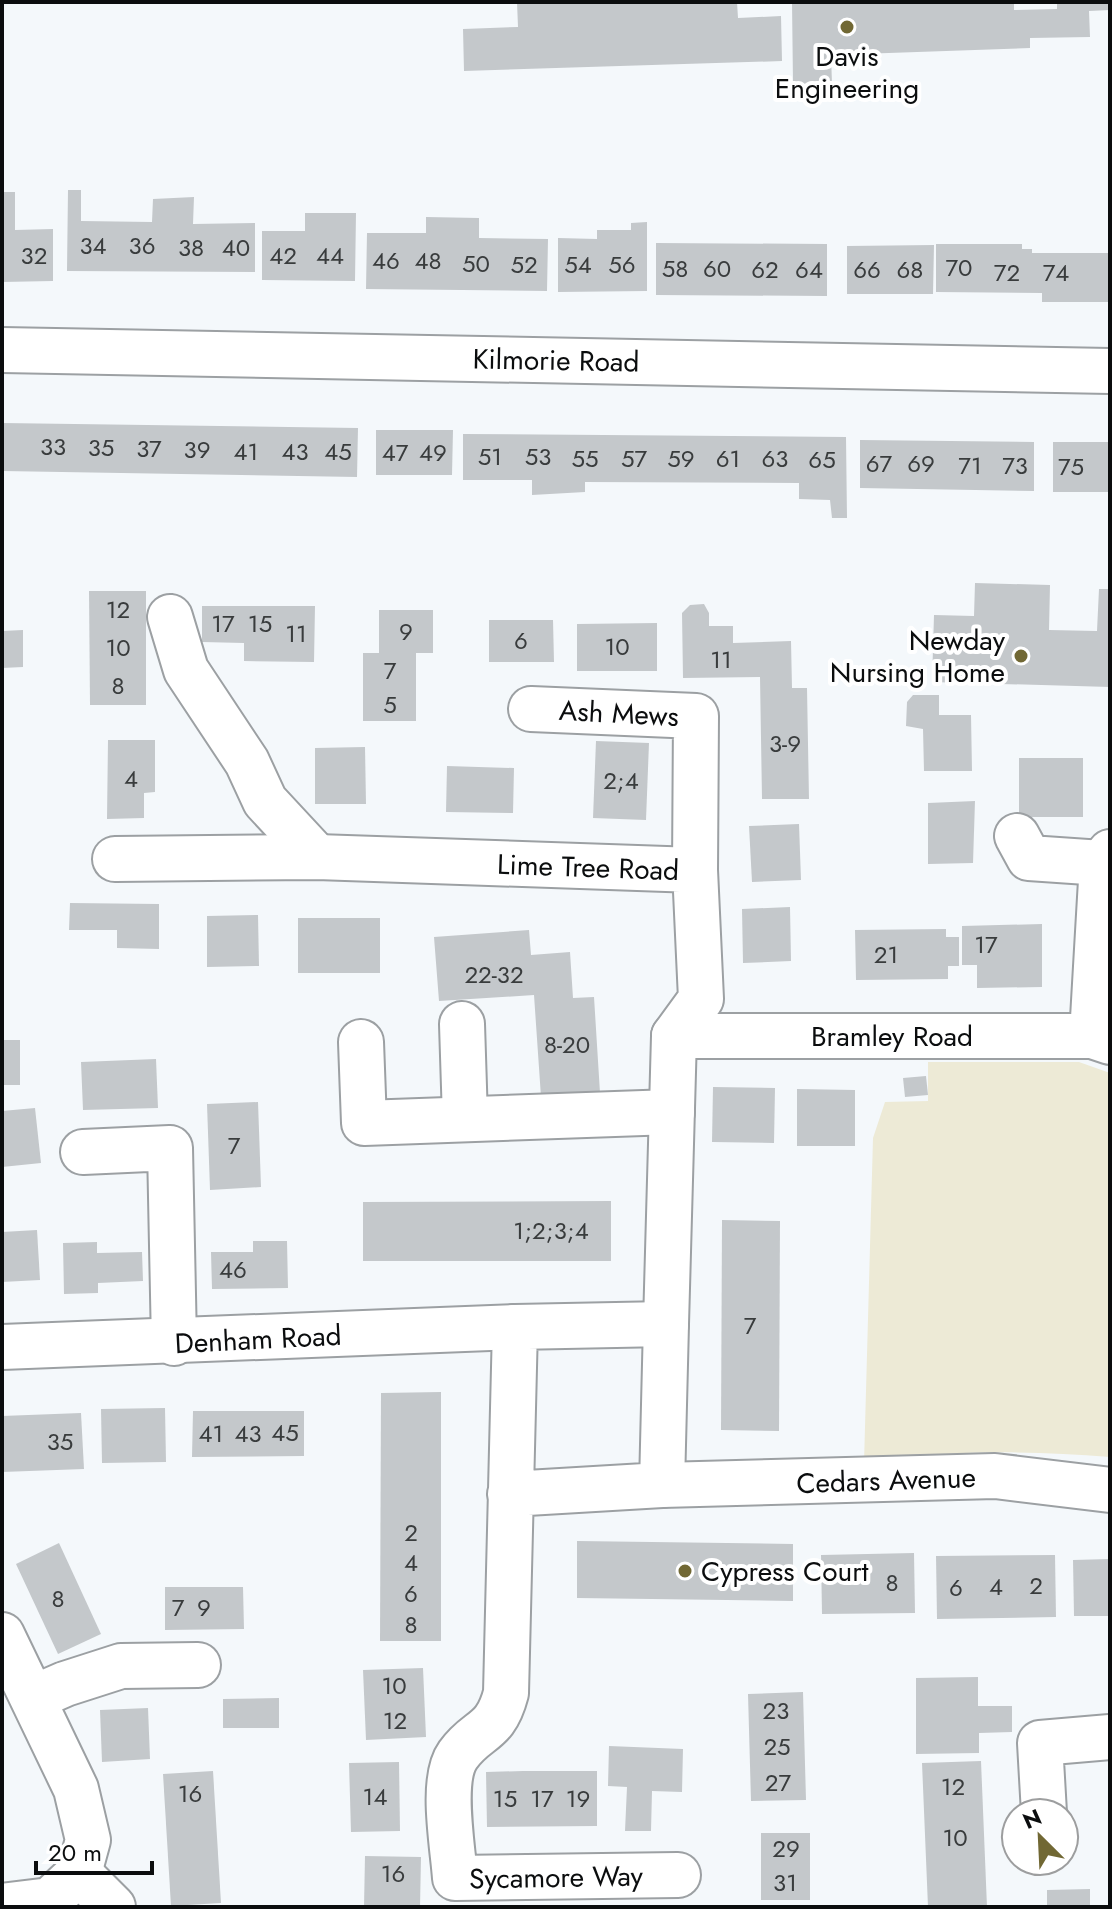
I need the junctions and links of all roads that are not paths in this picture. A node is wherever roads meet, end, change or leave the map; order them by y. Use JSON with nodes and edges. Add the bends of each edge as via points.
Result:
{"nodes":[{"id":1,"x":2,"y":350,"type":"edge"},
{"id":2,"x":1110,"y":371,"type":"edge"},
{"id":3,"x":170,"y":617,"type":"dead end"},
{"id":4,"x":531,"y":709,"type":"dead end"},
{"id":5,"x":1017,"y":836,"type":"dead end"},
{"id":6,"x":317,"y":857,"type":"junction"},
{"id":7,"x":1106,"y":857,"type":"edge"},
{"id":8,"x":115,"y":859,"type":"dead end"},
{"id":9,"x":695,"y":870,"type":"junction"},
{"id":10,"x":462,"y":1024,"type":"dead end"},
{"id":11,"x":674,"y":1036,"type":"junction"},
{"id":12,"x":1101,"y":1039,"type":"edge"},
{"id":13,"x":361,"y":1042,"type":"dead end"},
{"id":14,"x":672,"y":1112,"type":"junction"},
{"id":15,"x":465,"y":1119,"type":"junction"},
{"id":16,"x":83,"y":1152,"type":"dead end"},
{"id":17,"x":666,"y":1324,"type":"junction"},
{"id":18,"x":515,"y":1327,"type":"junction"},
{"id":19,"x":174,"y":1343,"type":"junction"},
{"id":20,"x":2,"y":1347,"type":"edge"},
{"id":21,"x":662,"y":1485,"type":"junction"},
{"id":22,"x":1110,"y":1490,"type":"edge"},
{"id":23,"x":510,"y":1494,"type":"junction"},
{"id":24,"x":2,"y":1635,"type":"edge"},
{"id":25,"x":198,"y":1665,"type":"dead end"},
{"id":26,"x":33,"y":1698,"type":"junction"},
{"id":27,"x":1110,"y":1737,"type":"edge"},
{"id":28,"x":1043,"y":1797,"type":"edge"},
{"id":29,"x":79,"y":1873,"type":"junction"},
{"id":30,"x":678,"y":1875,"type":"dead end"},
{"id":31,"x":452,"y":1893,"type":"edge"},
{"id":32,"x":2,"y":1906,"type":"edge"},
{"id":33,"x":113,"y":1907,"type":"edge"}],
"edges":[{"from":1,"to":2,"type":"street","name":"Kilmorie Road"},
{"from":3,"to":6,"type":"street","via":[[186,670],[247,762],[265,801]]},
{"from":4,"to":9,"type":"street","name":"Ash Mews","via":[[696,716]]},
{"from":5,"to":7,"type":"street","via":[[1029,858]]},
{"from":6,"to":8,"type":"street","name":"Lime Tree Road"},
{"from":6,"to":9,"type":"street","name":"Lime Tree Road"},
{"from":7,"to":12,"type":"street"},
{"from":9,"to":11,"type":"street","name":"Lime Tree Road","via":[[701,999]]},
{"from":10,"to":15,"type":"street"},
{"from":11,"to":12,"type":"street","name":"Bramley Road"},
{"from":11,"to":14,"type":"street"},
{"from":13,"to":15,"type":"street","via":[[364,1123]]},
{"from":14,"to":15,"type":"street"},
{"from":14,"to":17,"type":"street"},
{"from":16,"to":19,"type":"street","via":[[170,1148]]},
{"from":17,"to":18,"type":"street","name":"Denham Road"},
{"from":17,"to":21,"type":"street"},
{"from":18,"to":19,"type":"street","name":"Denham Road"},
{"from":18,"to":23,"type":"street","name":"Sycamore Way"},
{"from":19,"to":20,"type":"street","name":"Denham Road"},
{"from":21,"to":22,"type":"street","name":"Cedars Avenue","via":[[995,1476]]},
{"from":21,"to":23,"type":"street","name":"Cedars Avenue"},
{"from":23,"to":31,"type":"street","name":"Sycamore Way","via":[[506,1693],[500,1717],[457,1755],[448,1777]]},
{"from":24,"to":26,"type":"street"},
{"from":25,"to":26,"type":"street","via":[[121,1666]]},
{"from":26,"to":29,"type":"street","via":[[76,1789],[88,1840]]},
{"from":27,"to":28,"type":"street","via":[[1040,1743]]},
{"from":29,"to":32,"type":"street","via":[[50,1900]]},
{"from":29,"to":33,"type":"street"},
{"from":30,"to":31,"type":"street","name":"Sycamore Way"}]}
